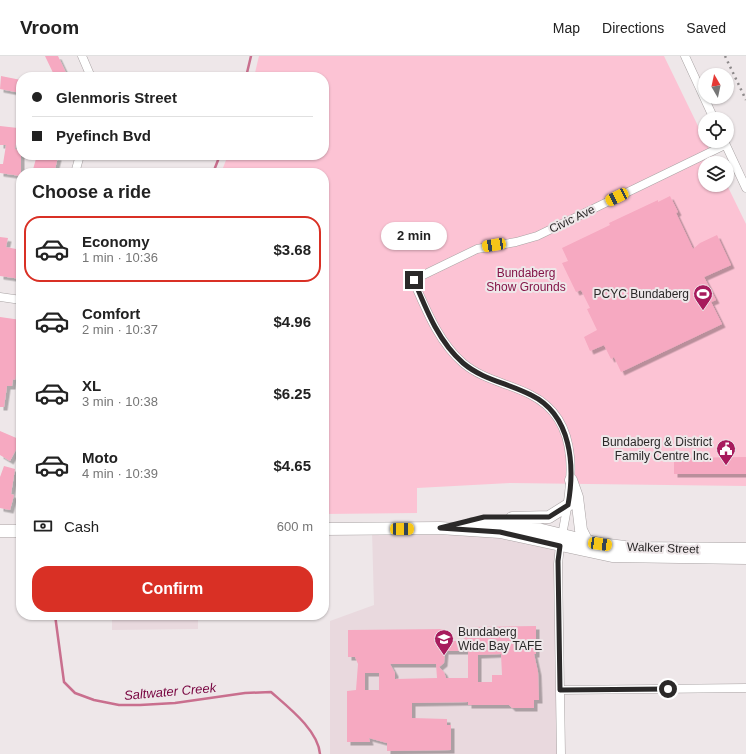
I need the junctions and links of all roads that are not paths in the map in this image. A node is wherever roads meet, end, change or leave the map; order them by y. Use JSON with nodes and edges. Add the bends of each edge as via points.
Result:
{"nodes":[{"id":1,"x":82,"y":56,"type":"edge"},
{"id":2,"x":685,"y":56,"type":"edge"},
{"id":3,"x":89,"y":72,"type":"edge"},
{"id":4,"x":711,"y":112,"type":"edge"},
{"id":5,"x":714,"y":148,"type":"edge"},
{"id":6,"x":726,"y":148,"type":"edge"},
{"id":7,"x":746,"y":188,"type":"edge"},
{"id":8,"x":0,"y":297,"type":"edge"},
{"id":9,"x":16,"y":299,"type":"edge"},
{"id":10,"x":571,"y":480,"type":"junction"},
{"id":11,"x":568,"y":505,"type":"junction"},
{"id":12,"x":458,"y":525,"type":"junction"},
{"id":13,"x":440,"y":528,"type":"junction"},
{"id":14,"x":329,"y":529,"type":"edge"},
{"id":15,"x":0,"y":531,"type":"edge"},
{"id":16,"x":16,"y":531,"type":"edge"},
{"id":17,"x":586,"y":540,"type":"junction"},
{"id":18,"x":561,"y":541,"type":"junction"},
{"id":19,"x":746,"y":550,"type":"edge"},
{"id":20,"x":746,"y":558,"type":"edge"},
{"id":21,"x":746,"y":688,"type":"edge"},
{"id":22,"x":560,"y":690,"type":"junction"},
{"id":23,"x":561,"y":754,"type":"edge"}],
"edges":[{"from":1,"to":3,"type":"street"},
{"from":2,"to":4,"type":"street"},
{"from":5,"to":10,"type":"street","name":"Civic Ave","via":[[537,236],[477,249],[414,280],[436,329],[456,356],[480,375],[532,395],[555,415],[567,440]]},
{"from":6,"to":7,"type":"street"},
{"from":8,"to":9,"type":"street"},
{"from":10,"to":11,"type":"street"},
{"from":10,"to":17,"type":"main road","via":[[577,497],[581,530]]},
{"from":11,"to":12,"type":"main road","via":[[549,517],[484,517]]},
{"from":11,"to":18,"type":"street"},
{"from":12,"to":13,"type":"main road","name":"Walker Street"},
{"from":12,"to":18,"type":"main road","name":"Walker Street","via":[[517,524]]},
{"from":13,"to":14,"type":"main road","name":"Walker Street"},
{"from":13,"to":18,"type":"main road","name":"Walker Street","via":[[500,532]]},
{"from":15,"to":16,"type":"main road"},
{"from":17,"to":18,"type":"main road","name":"Walker Street"},
{"from":17,"to":19,"type":"main road","name":"Walker Street","via":[[633,548]]},
{"from":18,"to":20,"type":"main road","name":"Walker Street","via":[[612,556]]},
{"from":18,"to":22,"type":"street","via":[[558,561]]},
{"from":21,"to":22,"type":"street"},
{"from":22,"to":23,"type":"street"}]}
